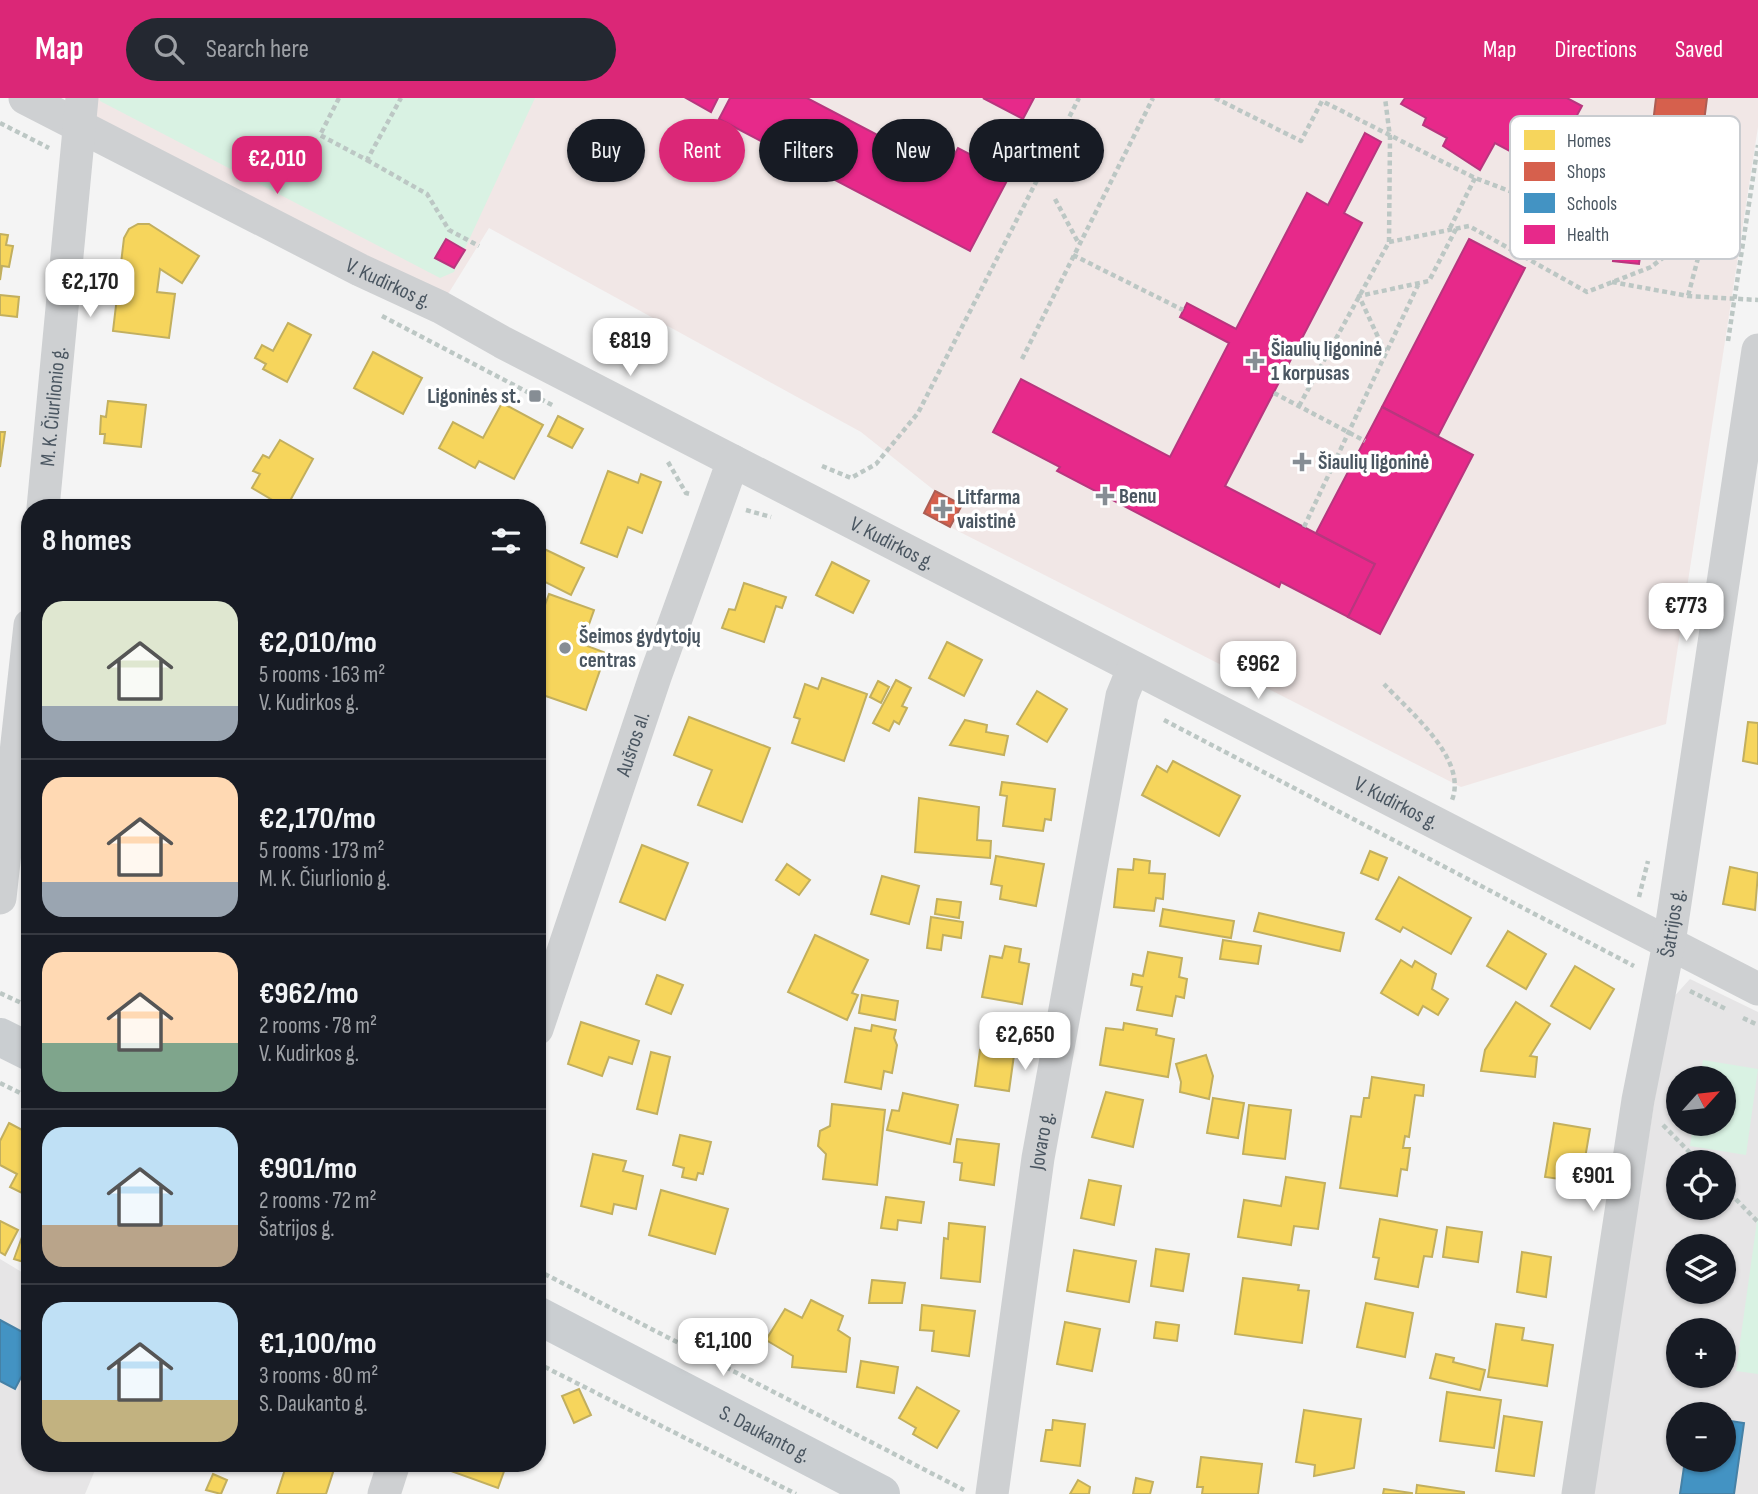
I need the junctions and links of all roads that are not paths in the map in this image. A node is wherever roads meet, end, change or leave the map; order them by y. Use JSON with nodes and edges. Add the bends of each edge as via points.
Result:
{"nodes":[{"id":1,"x":25,"y":98,"type":"edge"},
{"id":2,"x":80,"y":112,"type":"edge"},
{"id":3,"x":1758,"y":350,"type":"edge"},
{"id":4,"x":733,"y":461,"type":"junction"},
{"id":5,"x":44,"y":499,"type":"edge"},
{"id":6,"x":1128,"y":682,"type":"junction"},
{"id":7,"x":21,"y":707,"type":"edge"},
{"id":8,"x":0,"y":898,"type":"edge"},
{"id":9,"x":1669,"y":943,"type":"junction"},
{"id":10,"x":1758,"y":989,"type":"edge"},
{"id":11,"x":546,"y":1002,"type":"edge"},
{"id":12,"x":0,"y":1037,"type":"edge"},
{"id":13,"x":21,"y":1048,"type":"edge"},
{"id":14,"x":546,"y":1320,"type":"edge"},
{"id":15,"x":391,"y":1472,"type":"edge"},
{"id":16,"x":384,"y":1494,"type":"edge"},
{"id":17,"x":881,"y":1494,"type":"edge"},
{"id":18,"x":992,"y":1494,"type":"edge"},
{"id":19,"x":1578,"y":1494,"type":"edge"}],
"edges":[{"from":1,"to":2,"type":"street","name":"V. Kudirkos g."},
{"from":2,"to":4,"type":"street","name":"V. Kudirkos g.","via":[[502,342]]},
{"from":2,"to":5,"type":"street","name":"M. K. Čiurlionio g."},
{"from":3,"to":9,"type":"street","name":"Šatrijos g."},
{"from":4,"to":6,"type":"street","name":"V. Kudirkos g.","via":[[883,536]]},
{"from":4,"to":11,"type":"street","name":"Aušros al."},
{"from":6,"to":9,"type":"street","name":"V. Kudirkos g.","via":[[1443,825]]},
{"from":6,"to":18,"type":"street","name":"Jovaro g.","via":[[1038,1158]]},
{"from":7,"to":8,"type":"street"},
{"from":9,"to":10,"type":"street","name":"V. Kudirkos g."},
{"from":9,"to":19,"type":"street","name":"Šatrijos g.","via":[[1639,1100]]},
{"from":12,"to":13,"type":"main road"},
{"from":14,"to":17,"type":"main road","name":"S. Daukanto g."},
{"from":15,"to":16,"type":"street"}]}
